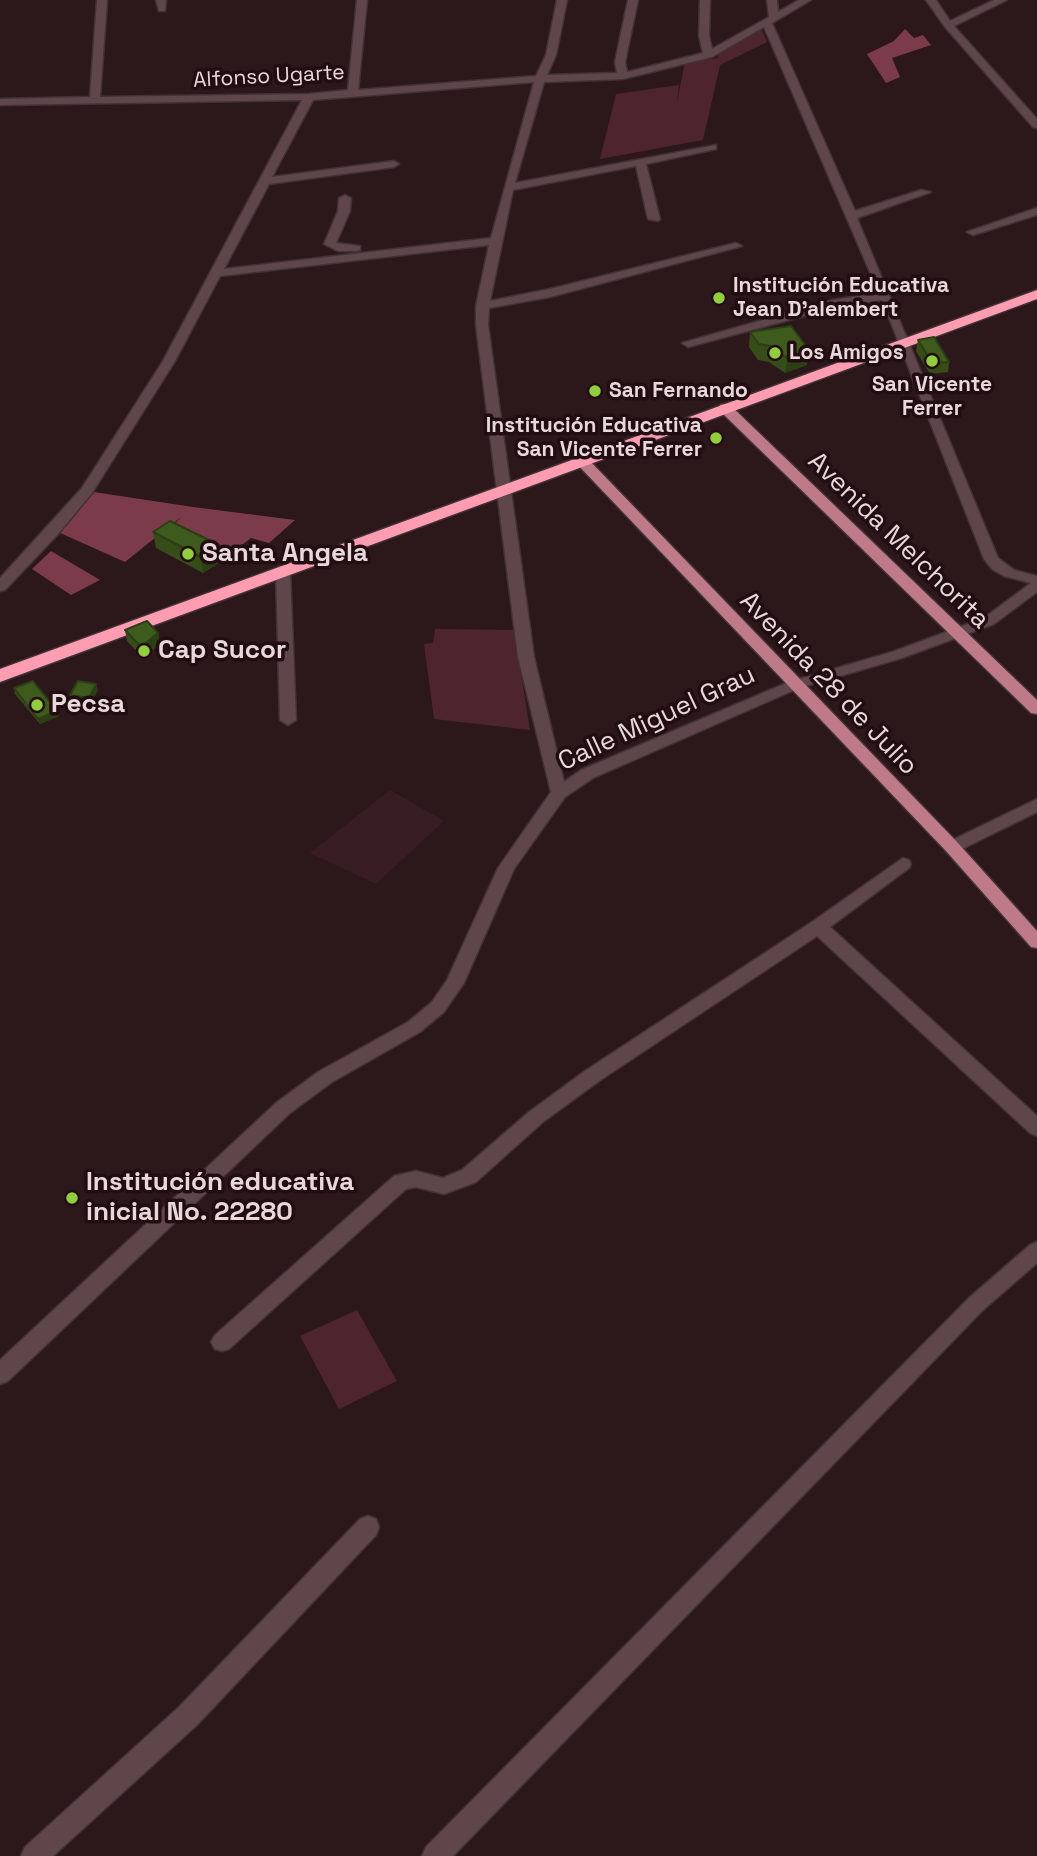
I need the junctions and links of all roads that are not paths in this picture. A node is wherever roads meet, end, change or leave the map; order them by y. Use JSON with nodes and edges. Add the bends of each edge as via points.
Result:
{"nodes":[{"id":1,"x":102,"y":0,"type":"edge"},
{"id":2,"x":362,"y":0,"type":"edge"},
{"id":3,"x":562,"y":0,"type":"edge"},
{"id":4,"x":634,"y":0,"type":"edge"},
{"id":5,"x":705,"y":0,"type":"edge"},
{"id":6,"x":772,"y":0,"type":"edge"},
{"id":7,"x":806,"y":0,"type":"edge"},
{"id":8,"x":931,"y":0,"type":"edge"},
{"id":9,"x":1002,"y":0,"type":"edge"},
{"id":10,"x":770,"y":21,"type":"junction"},
{"id":11,"x":948,"y":25,"type":"junction"},
{"id":12,"x":708,"y":55,"type":"junction"},
{"id":13,"x":623,"y":76,"type":"junction"},
{"id":14,"x":540,"y":79,"type":"junction"},
{"id":15,"x":353,"y":92,"type":"junction"},
{"id":16,"x":309,"y":97,"type":"junction"},
{"id":17,"x":0,"y":102,"type":"edge"},
{"id":18,"x":95,"y":102,"type":"junction"},
{"id":19,"x":1037,"y":125,"type":"edge"},
{"id":20,"x":712,"y":147,"type":"dead end"},
{"id":21,"x":640,"y":160,"type":"junction"},
{"id":22,"x":394,"y":164,"type":"dead end"},
{"id":23,"x":264,"y":180,"type":"junction"},
{"id":24,"x":508,"y":188,"type":"junction"},
{"id":25,"x":925,"y":192,"type":"dead end"},
{"id":26,"x":345,"y":198,"type":"dead end"},
{"id":27,"x":1037,"y":211,"type":"edge"},
{"id":28,"x":851,"y":216,"type":"junction"},
{"id":29,"x":654,"y":219,"type":"dead end"},
{"id":30,"x":974,"y":232,"type":"dead end"},
{"id":31,"x":496,"y":241,"type":"junction"},
{"id":32,"x":736,"y":246,"type":"dead end"},
{"id":33,"x":383,"y":253,"type":"junction"},
{"id":34,"x":216,"y":273,"type":"junction"},
{"id":35,"x":1037,"y":294,"type":"edge"},
{"id":36,"x":886,"y":296,"type":"junction"},
{"id":37,"x":482,"y":306,"type":"junction"},
{"id":38,"x":688,"y":343,"type":"dead end"},
{"id":39,"x":904,"y":344,"type":"junction"},
{"id":40,"x":725,"y":408,"type":"junction"},
{"id":41,"x":582,"y":461,"type":"junction"},
{"id":42,"x":505,"y":490,"type":"junction"},
{"id":43,"x":283,"y":572,"type":"junction"},
{"id":44,"x":1037,"y":582,"type":"edge"},
{"id":45,"x":0,"y":587,"type":"edge"},
{"id":46,"x":959,"y":634,"type":"junction"},
{"id":47,"x":0,"y":676,"type":"edge"},
{"id":48,"x":794,"y":685,"type":"junction"},
{"id":49,"x":1037,"y":709,"type":"edge"},
{"id":50,"x":288,"y":720,"type":"dead end"},
{"id":51,"x":559,"y":793,"type":"junction"},
{"id":52,"x":1037,"y":805,"type":"edge"},
{"id":53,"x":952,"y":847,"type":"junction"},
{"id":54,"x":903,"y":864,"type":"dead end"},
{"id":55,"x":818,"y":927,"type":"junction"},
{"id":56,"x":1037,"y":942,"type":"edge"},
{"id":57,"x":1037,"y":1128,"type":"edge"},
{"id":58,"x":1037,"y":1251,"type":"edge"},
{"id":59,"x":222,"y":1342,"type":"dead end"},
{"id":60,"x":0,"y":1374,"type":"edge"},
{"id":61,"x":368,"y":1527,"type":"dead end"},
{"id":62,"x":34,"y":1856,"type":"edge"},
{"id":63,"x":435,"y":1856,"type":"edge"}],
"edges":[{"from":1,"to":18,"type":"street"},
{"from":2,"to":15,"type":"street"},
{"from":3,"to":14,"type":"street","via":[[551,55]]},
{"from":4,"to":13,"type":"street","via":[[620,62]]},
{"from":5,"to":12,"type":"street"},
{"from":6,"to":10,"type":"street"},
{"from":7,"to":10,"type":"street","name":"Alfonso Ugarte"},
{"from":8,"to":11,"type":"street"},
{"from":9,"to":11,"type":"street"},
{"from":10,"to":12,"type":"street","name":"Alfonso Ugarte"},
{"from":10,"to":28,"type":"street"},
{"from":11,"to":19,"type":"street"},
{"from":12,"to":13,"type":"street","name":"Alfonso Ugarte"},
{"from":13,"to":14,"type":"street","name":"Alfonso Ugarte"},
{"from":14,"to":15,"type":"street","name":"Alfonso Ugarte"},
{"from":14,"to":24,"type":"street"},
{"from":15,"to":16,"type":"street","name":"Alfonso Ugarte"},
{"from":16,"to":18,"type":"street","name":"Alfonso Ugarte"},
{"from":16,"to":23,"type":"street"},
{"from":17,"to":18,"type":"street","name":"Alfonso Ugarte"},
{"from":20,"to":21,"type":"street"},
{"from":21,"to":24,"type":"street"},
{"from":21,"to":29,"type":"street"},
{"from":22,"to":23,"type":"street"},
{"from":23,"to":34,"type":"street"},
{"from":24,"to":31,"type":"street"},
{"from":25,"to":28,"type":"street"},
{"from":26,"to":33,"type":"street","via":[[330,244]]},
{"from":27,"to":30,"type":"street"},
{"from":28,"to":36,"type":"street"},
{"from":31,"to":33,"type":"street"},
{"from":31,"to":37,"type":"street"},
{"from":32,"to":37,"type":"street"},
{"from":33,"to":34,"type":"street"},
{"from":34,"to":45,"type":"street","via":[[169,361],[87,490]]},
{"from":35,"to":39,"type":"highway"},
{"from":36,"to":38,"type":"street","via":[[837,303]]},
{"from":36,"to":39,"type":"street"},
{"from":37,"to":42,"type":"street"},
{"from":39,"to":40,"type":"highway"},
{"from":39,"to":44,"type":"street","via":[[991,559],[1009,573]]},
{"from":40,"to":41,"type":"highway"},
{"from":40,"to":46,"type":"main road","name":"Avenida Melchorita"},
{"from":41,"to":42,"type":"highway"},
{"from":41,"to":48,"type":"main road","name":"Avenida 28 de Julio"},
{"from":42,"to":43,"type":"highway"},
{"from":42,"to":51,"type":"street","via":[[526,657]]},
{"from":43,"to":47,"type":"highway"},
{"from":43,"to":50,"type":"street"},
{"from":44,"to":46,"type":"street","name":"Calle Miguel Grau","via":[[989,621]]},
{"from":46,"to":48,"type":"street","name":"Calle Miguel Grau"},
{"from":46,"to":49,"type":"main road","name":"Avenida Melchorita"},
{"from":48,"to":51,"type":"street","name":"Calle Miguel Grau","via":[[587,774]]},
{"from":48,"to":53,"type":"main road","name":"Avenida 28 de Julio"},
{"from":51,"to":60,"type":"street","name":"Calle Miguel Grau","via":[[506,868],[456,983],[438,1007],[414,1027],[324,1077],[283,1108]]},
{"from":52,"to":53,"type":"street"},
{"from":53,"to":56,"type":"main road","name":"Avenida 28 de Julio"},
{"from":54,"to":55,"type":"street"},
{"from":55,"to":57,"type":"street"},
{"from":55,"to":59,"type":"street","via":[[592,1076],[536,1117],[469,1176],[444,1186],[416,1179],[401,1182]]},
{"from":58,"to":63,"type":"street","via":[[976,1304]]},
{"from":61,"to":62,"type":"street","via":[[188,1716]]}]}
